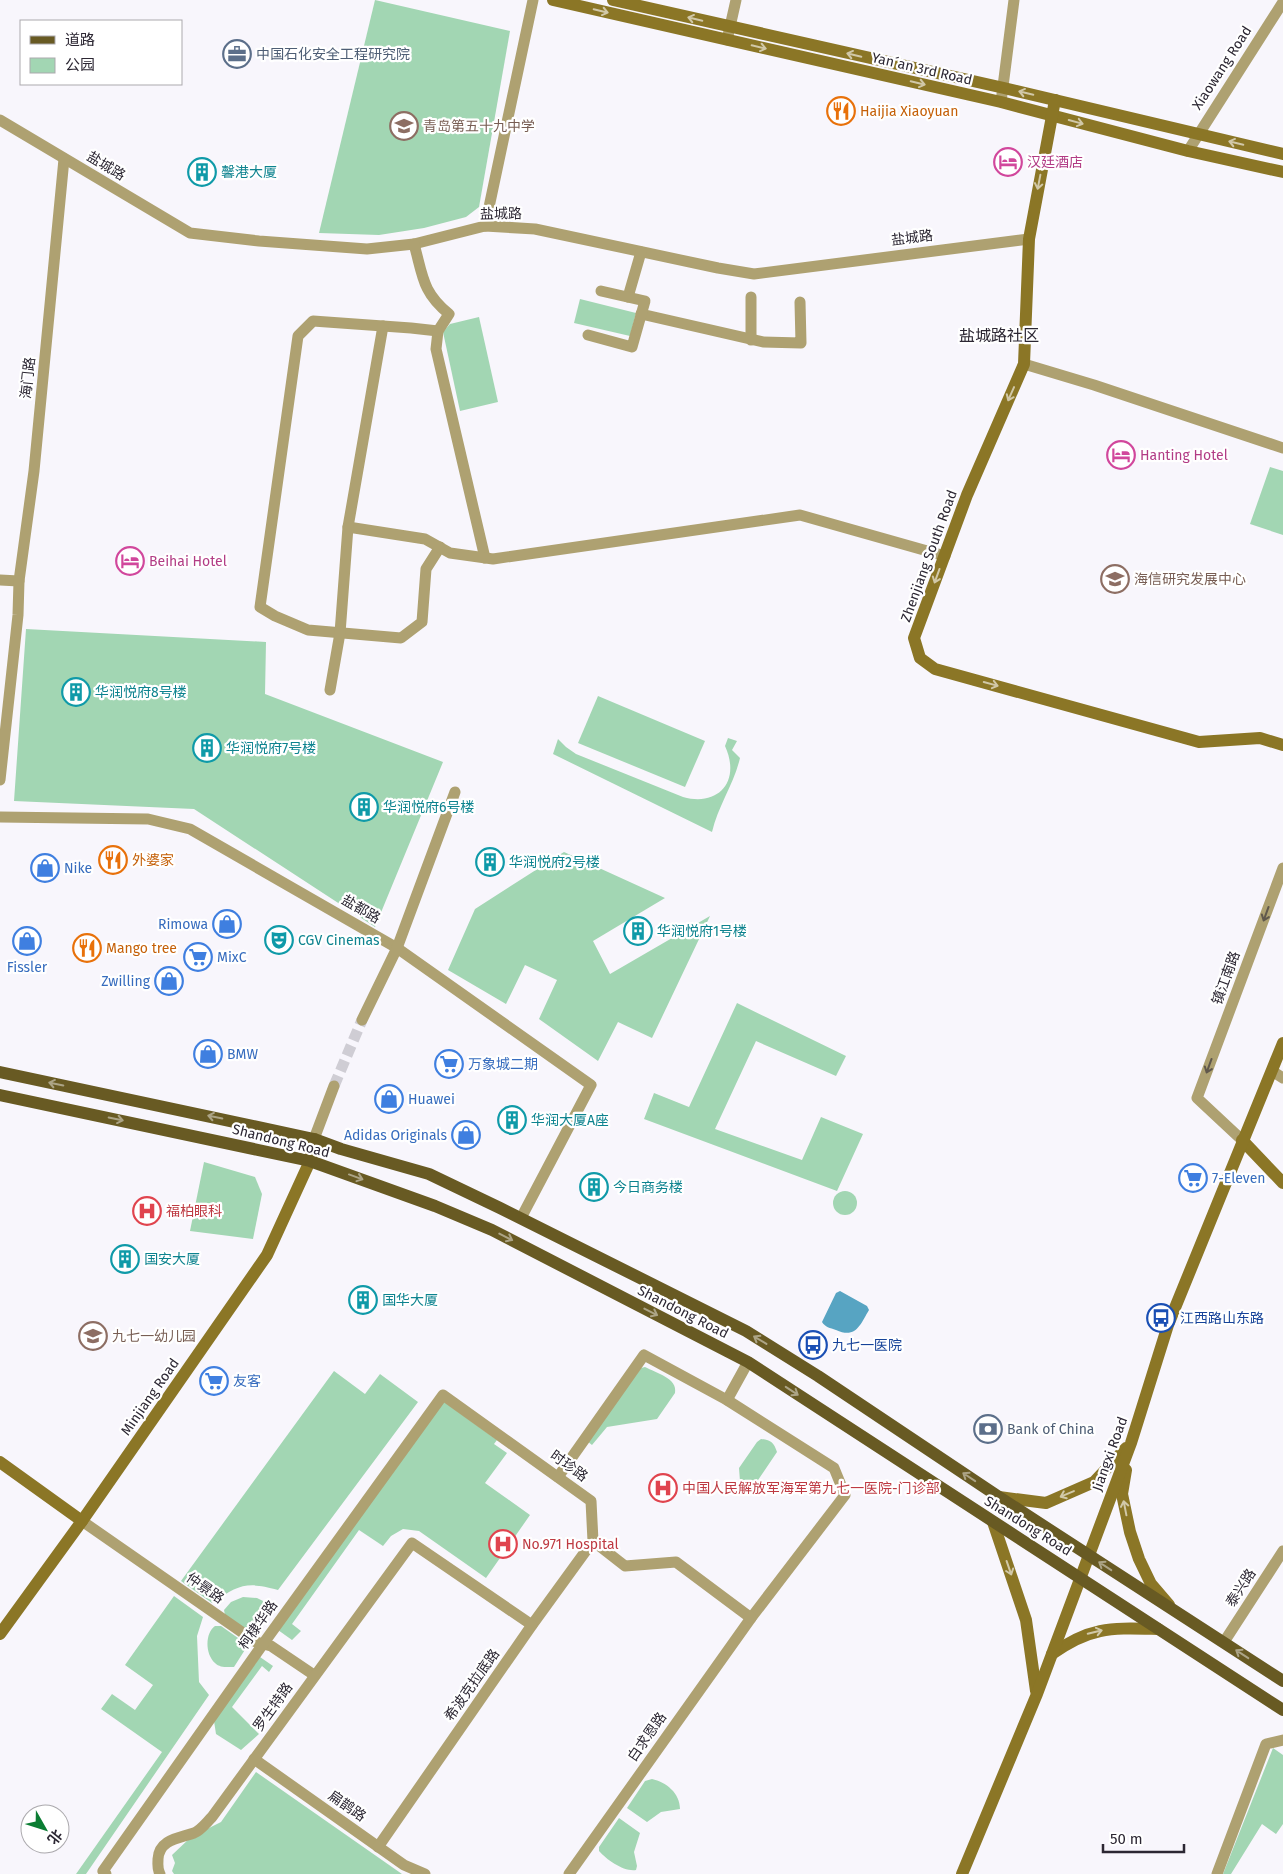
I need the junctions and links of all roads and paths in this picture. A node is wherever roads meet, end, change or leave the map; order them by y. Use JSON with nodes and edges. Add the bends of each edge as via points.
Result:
{"nodes":[{"id":1,"x":533,"y":0,"type":"edge"},
{"id":2,"x":553,"y":0,"type":"edge"},
{"id":3,"x":613,"y":0,"type":"edge"},
{"id":4,"x":736,"y":0,"type":"edge"},
{"id":5,"x":1014,"y":0,"type":"edge"},
{"id":6,"x":1283,"y":2,"type":"edge"},
{"id":7,"x":730,"y":27,"type":"junction"},
{"id":8,"x":727,"y":40,"type":"junction"},
{"id":9,"x":1004,"y":88,"type":"junction"},
{"id":10,"x":1055,"y":100,"type":"junction"},
{"id":11,"x":1002,"y":102,"type":"junction"},
{"id":12,"x":1052,"y":115,"type":"junction"},
{"id":13,"x":0,"y":120,"type":"edge"},
{"id":14,"x":1197,"y":134,"type":"junction"},
{"id":15,"x":1188,"y":151,"type":"junction"},
{"id":16,"x":1283,"y":154,"type":"edge"},
{"id":17,"x":64,"y":158,"type":"junction"},
{"id":18,"x":1283,"y":172,"type":"edge"},
{"id":19,"x":485,"y":226,"type":"junction"},
{"id":20,"x":1029,"y":238,"type":"junction"},
{"id":21,"x":414,"y":244,"type":"junction"},
{"id":22,"x":641,"y":252,"type":"junction"},
{"id":23,"x":601,"y":291,"type":"dead end"},
{"id":24,"x":751,"y":296,"type":"dead end"},
{"id":25,"x":628,"y":297,"type":"junction"},
{"id":26,"x":800,"y":302,"type":"dead end"},
{"id":27,"x":641,"y":314,"type":"junction"},
{"id":28,"x":383,"y":326,"type":"junction"},
{"id":29,"x":438,"y":331,"type":"junction"},
{"id":30,"x":588,"y":335,"type":"dead end"},
{"id":31,"x":751,"y":340,"type":"junction"},
{"id":32,"x":1024,"y":364,"type":"junction"},
{"id":33,"x":1283,"y":448,"type":"edge"},
{"id":34,"x":348,"y":527,"type":"junction"},
{"id":35,"x":440,"y":547,"type":"junction"},
{"id":36,"x":945,"y":556,"type":"junction"},
{"id":37,"x":485,"y":558,"type":"junction"},
{"id":38,"x":0,"y":580,"type":"edge"},
{"id":39,"x":19,"y":581,"type":"junction"},
{"id":40,"x":340,"y":633,"type":"junction"},
{"id":41,"x":330,"y":690,"type":"dead end"},
{"id":42,"x":1283,"y":745,"type":"edge"},
{"id":43,"x":0,"y":780,"type":"edge"},
{"id":44,"x":455,"y":792,"type":"dead end"},
{"id":45,"x":0,"y":816,"type":"edge"},
{"id":46,"x":1283,"y":868,"type":"edge"},
{"id":47,"x":398,"y":948,"type":"junction"},
{"id":48,"x":362,"y":1020,"type":"tunnel mouth"},
{"id":49,"x":1283,"y":1042,"type":"edge"},
{"id":50,"x":0,"y":1072,"type":"edge"},
{"id":51,"x":1278,"y":1074,"type":"edge"},
{"id":52,"x":334,"y":1086,"type":"tunnel mouth"},
{"id":53,"x":0,"y":1094,"type":"edge"},
{"id":54,"x":314,"y":1139,"type":"junction"},
{"id":55,"x":1242,"y":1140,"type":"junction"},
{"id":56,"x":310,"y":1161,"type":"junction"},
{"id":57,"x":1283,"y":1183,"type":"edge"},
{"id":58,"x":521,"y":1218,"type":"junction"},
{"id":59,"x":748,"y":1362,"type":"junction"},
{"id":60,"x":443,"y":1395,"type":"joint"},
{"id":61,"x":727,"y":1400,"type":"junction"},
{"id":62,"x":1131,"y":1442,"type":"junction"},
{"id":63,"x":0,"y":1462,"type":"edge"},
{"id":64,"x":558,"y":1478,"type":"junction"},
{"id":65,"x":999,"y":1497,"type":"junction"},
{"id":66,"x":82,"y":1521,"type":"junction"},
{"id":67,"x":993,"y":1522,"type":"junction"},
{"id":68,"x":593,"y":1541,"type":"junction"},
{"id":69,"x":1283,"y":1551,"type":"edge"},
{"id":70,"x":1088,"y":1555,"type":"junction"},
{"id":71,"x":1080,"y":1577,"type":"junction"},
{"id":72,"x":1176,"y":1613,"type":"junction"},
{"id":73,"x":751,"y":1618,"type":"junction"},
{"id":74,"x":532,"y":1625,"type":"junction"},
{"id":75,"x":1158,"y":1629,"type":"junction"},
{"id":76,"x":0,"y":1634,"type":"edge"},
{"id":77,"x":1224,"y":1642,"type":"junction"},
{"id":78,"x":263,"y":1644,"type":"junction"},
{"id":79,"x":1052,"y":1654,"type":"junction"},
{"id":80,"x":314,"y":1675,"type":"junction"},
{"id":81,"x":1283,"y":1680,"type":"edge"},
{"id":82,"x":1037,"y":1694,"type":"junction"},
{"id":83,"x":1283,"y":1710,"type":"edge"},
{"id":84,"x":1283,"y":1740,"type":"edge"},
{"id":85,"x":254,"y":1759,"type":"junction"},
{"id":86,"x":378,"y":1847,"type":"junction"},
{"id":87,"x":106,"y":1874,"type":"edge"},
{"id":88,"x":160,"y":1874,"type":"edge"},
{"id":89,"x":425,"y":1874,"type":"edge"},
{"id":90,"x":569,"y":1874,"type":"edge"},
{"id":91,"x":962,"y":1874,"type":"edge"},
{"id":92,"x":1217,"y":1874,"type":"edge"}],
"edges":[{"from":1,"to":19,"type":"street"},
{"from":2,"to":8,"type":"main road","name":"Yan´an 3rd Road","one_way":true},
{"from":7,"to":3,"type":"main road","name":"Yan´an 3rd Road","one_way":true},
{"from":4,"to":7,"type":"street"},
{"from":5,"to":9,"type":"street"},
{"from":6,"to":14,"type":"street","name":"Xiaowang Road"},
{"from":7,"to":8,"type":"street"},
{"from":9,"to":7,"type":"main road","name":"Yan´an 3rd Road","one_way":true},
{"from":8,"to":11,"type":"main road","name":"Yan´an 3rd Road","one_way":true},
{"from":10,"to":9,"type":"main road","name":"Yan´an 3rd Road","one_way":true},
{"from":9,"to":11,"type":"street"},
{"from":10,"to":12,"type":"main road","name":"Zhenjiang South Road"},
{"from":10,"to":14,"type":"main road","name":"Yan´an 3rd Road"},
{"from":11,"to":12,"type":"main road","name":"Yan´an 3rd Road"},
{"from":12,"to":15,"type":"main road","name":"Yan´an 3rd Road","one_way":true},
{"from":12,"to":20,"type":"main road","name":"Zhenjiang South Road","one_way":true},
{"from":13,"to":17,"type":"street","name":"盐城路"},
{"from":14,"to":15,"type":"street","name":"Xiaowang Road"},
{"from":16,"to":14,"type":"main road","name":"Yan´an 3rd Road","one_way":true},
{"from":15,"to":18,"type":"main road","name":"Yan´an 3rd Road"},
{"from":17,"to":21,"type":"street","name":"盐城路","via":[[190,233],[367,250]]},
{"from":17,"to":39,"type":"street","name":"海门路","via":[[34,471]]},
{"from":19,"to":21,"type":"street","name":"盐城路"},
{"from":19,"to":22,"type":"street","name":"盐城路","via":[[535,229]]},
{"from":20,"to":22,"type":"street","name":"盐城路","via":[[754,274]]},
{"from":20,"to":32,"type":"main road","name":"Zhenjiang South Road"},
{"from":21,"to":29,"type":"street","via":[[426,290],[449,314]]},
{"from":22,"to":25,"type":"street"},
{"from":23,"to":25,"type":"street"},
{"from":24,"to":31,"type":"street"},
{"from":25,"to":27,"type":"street","via":[[645,301]]},
{"from":26,"to":31,"type":"street","via":[[801,343]]},
{"from":27,"to":30,"type":"street","via":[[632,347]]},
{"from":27,"to":31,"type":"street"},
{"from":28,"to":29,"type":"street"},
{"from":28,"to":34,"type":"street"},
{"from":28,"to":40,"type":"street","via":[[313,322],[298,336],[260,607],[308,630]]},
{"from":29,"to":37,"type":"street","via":[[436,349]]},
{"from":32,"to":33,"type":"street"},
{"from":32,"to":36,"type":"main road","name":"Zhenjiang South Road","one_way":true,"via":[[967,495]]},
{"from":34,"to":35,"type":"street","via":[[425,539]]},
{"from":34,"to":40,"type":"street"},
{"from":35,"to":37,"type":"street","via":[[450,553]]},
{"from":35,"to":40,"type":"street","via":[[426,569],[422,622],[401,638]]},
{"from":36,"to":37,"type":"street","via":[[800,514]]},
{"from":36,"to":42,"type":"main road","name":"Zhenjiang South Road","one_way":true,"via":[[914,638],[920,658],[935,669],[1199,742],[1260,738]]},
{"from":38,"to":39,"type":"street"},
{"from":39,"to":43,"type":"street"},
{"from":40,"to":41,"type":"street"},
{"from":44,"to":47,"type":"street"},
{"from":45,"to":47,"type":"street","name":"盐都路","via":[[148,819],[190,829]]},
{"from":46,"to":55,"type":"street","name":"镇江南路","one_way":true,"via":[[1197,1098]]},
{"from":47,"to":48,"type":"street"},
{"from":47,"to":58,"type":"street","name":"盐都路","via":[[592,1085]]},
{"from":49,"to":51,"type":"main road","name":"Jiangxi Road"},
{"from":54,"to":50,"type":"main road","name":"Shandong Road","one_way":true},
{"from":51,"to":55,"type":"main road","name":"Jiangxi Road"},
{"from":52,"to":54,"type":"street"},
{"from":53,"to":56,"type":"main road","name":"Shandong Road","one_way":true},
{"from":54,"to":56,"type":"main road","name":"Minjiang Road"},
{"from":54,"to":58,"type":"main road","name":"Shandong Road","via":[[429,1174]]},
{"from":55,"to":57,"type":"main road"},
{"from":55,"to":62,"type":"main road","name":"Jiangxi Road","via":[[1168,1325]]},
{"from":56,"to":59,"type":"main road","name":"Shandong Road","one_way":true,"via":[[492,1230]]},
{"from":56,"to":66,"type":"main road","name":"Minjiang Road","via":[[267,1255]]},
{"from":65,"to":58,"type":"main road","name":"Shandong Road","one_way":true,"via":[[746,1331]]},
{"from":59,"to":61,"type":"street"},
{"from":59,"to":67,"type":"main road","name":"Shandong Road","one_way":true},
{"from":60,"to":64,"type":"street","name":"时珍路"},
{"from":60,"to":78,"type":"street","name":"柯棣华路"},
{"from":61,"to":64,"type":"street","via":[[644,1355]]},
{"from":61,"to":73,"type":"street","name":"白求恩路","via":[[834,1468],[845,1495]]},
{"from":62,"to":65,"type":"main road","one_way":true,"via":[[1094,1482],[1046,1503]]},
{"from":62,"to":70,"type":"main road","name":"Jiangxi Road"},
{"from":72,"to":62,"type":"main road","one_way":true,"via":[[1152,1584],[1130,1532],[1122,1494]]},
{"from":63,"to":66,"type":"main road"},
{"from":64,"to":68,"type":"street","name":"时珍路","via":[[591,1501]]},
{"from":65,"to":70,"type":"main road","name":"Shandong Road"},
{"from":66,"to":76,"type":"main road","name":"Minjiang Road"},
{"from":66,"to":78,"type":"street","name":"仲景路"},
{"from":67,"to":71,"type":"main road","name":"Shandong Road"},
{"from":67,"to":82,"type":"main road","one_way":true,"via":[[1026,1620]]},
{"from":68,"to":73,"type":"street","via":[[626,1566],[676,1562]]},
{"from":68,"to":74,"type":"street","name":"希波克拉底路"},
{"from":69,"to":77,"type":"street","name":"泰兴路"},
{"from":70,"to":71,"type":"main road","name":"Jiangxi Road"},
{"from":72,"to":70,"type":"main road","name":"Shandong Road","one_way":true},
{"from":71,"to":75,"type":"main road","name":"Shandong Road"},
{"from":71,"to":79,"type":"main road","name":"Jiangxi Road"},
{"from":72,"to":77,"type":"main road","name":"Shandong Road"},
{"from":73,"to":90,"type":"street","name":"白求恩路"},
{"from":74,"to":80,"type":"street","name":"罗生特路","via":[[412,1543]]},
{"from":74,"to":86,"type":"street","name":"希波克拉底路"},
{"from":79,"to":75,"type":"main road","one_way":true,"via":[[1070,1641],[1094,1631]]},
{"from":75,"to":83,"type":"main road","name":"Shandong Road"},
{"from":81,"to":77,"type":"main road","name":"Shandong Road","one_way":true},
{"from":78,"to":80,"type":"street","name":"仲景路"},
{"from":78,"to":87,"type":"street","name":"柯棣华路","via":[[102,1871]]},
{"from":79,"to":82,"type":"main road","name":"Jiangxi Road"},
{"from":80,"to":85,"type":"street","name":"罗生特路"},
{"from":82,"to":91,"type":"main road","name":"Jiangxi Road"},
{"from":84,"to":92,"type":"street","via":[[1266,1744]]},
{"from":85,"to":86,"type":"street","name":"扁鹊路"},
{"from":85,"to":88,"type":"street","name":"罗生特路","via":[[203,1826],[165,1844],[158,1854]]},
{"from":86,"to":89,"type":"street","name":"扁鹊路","via":[[404,1865]]}]}
